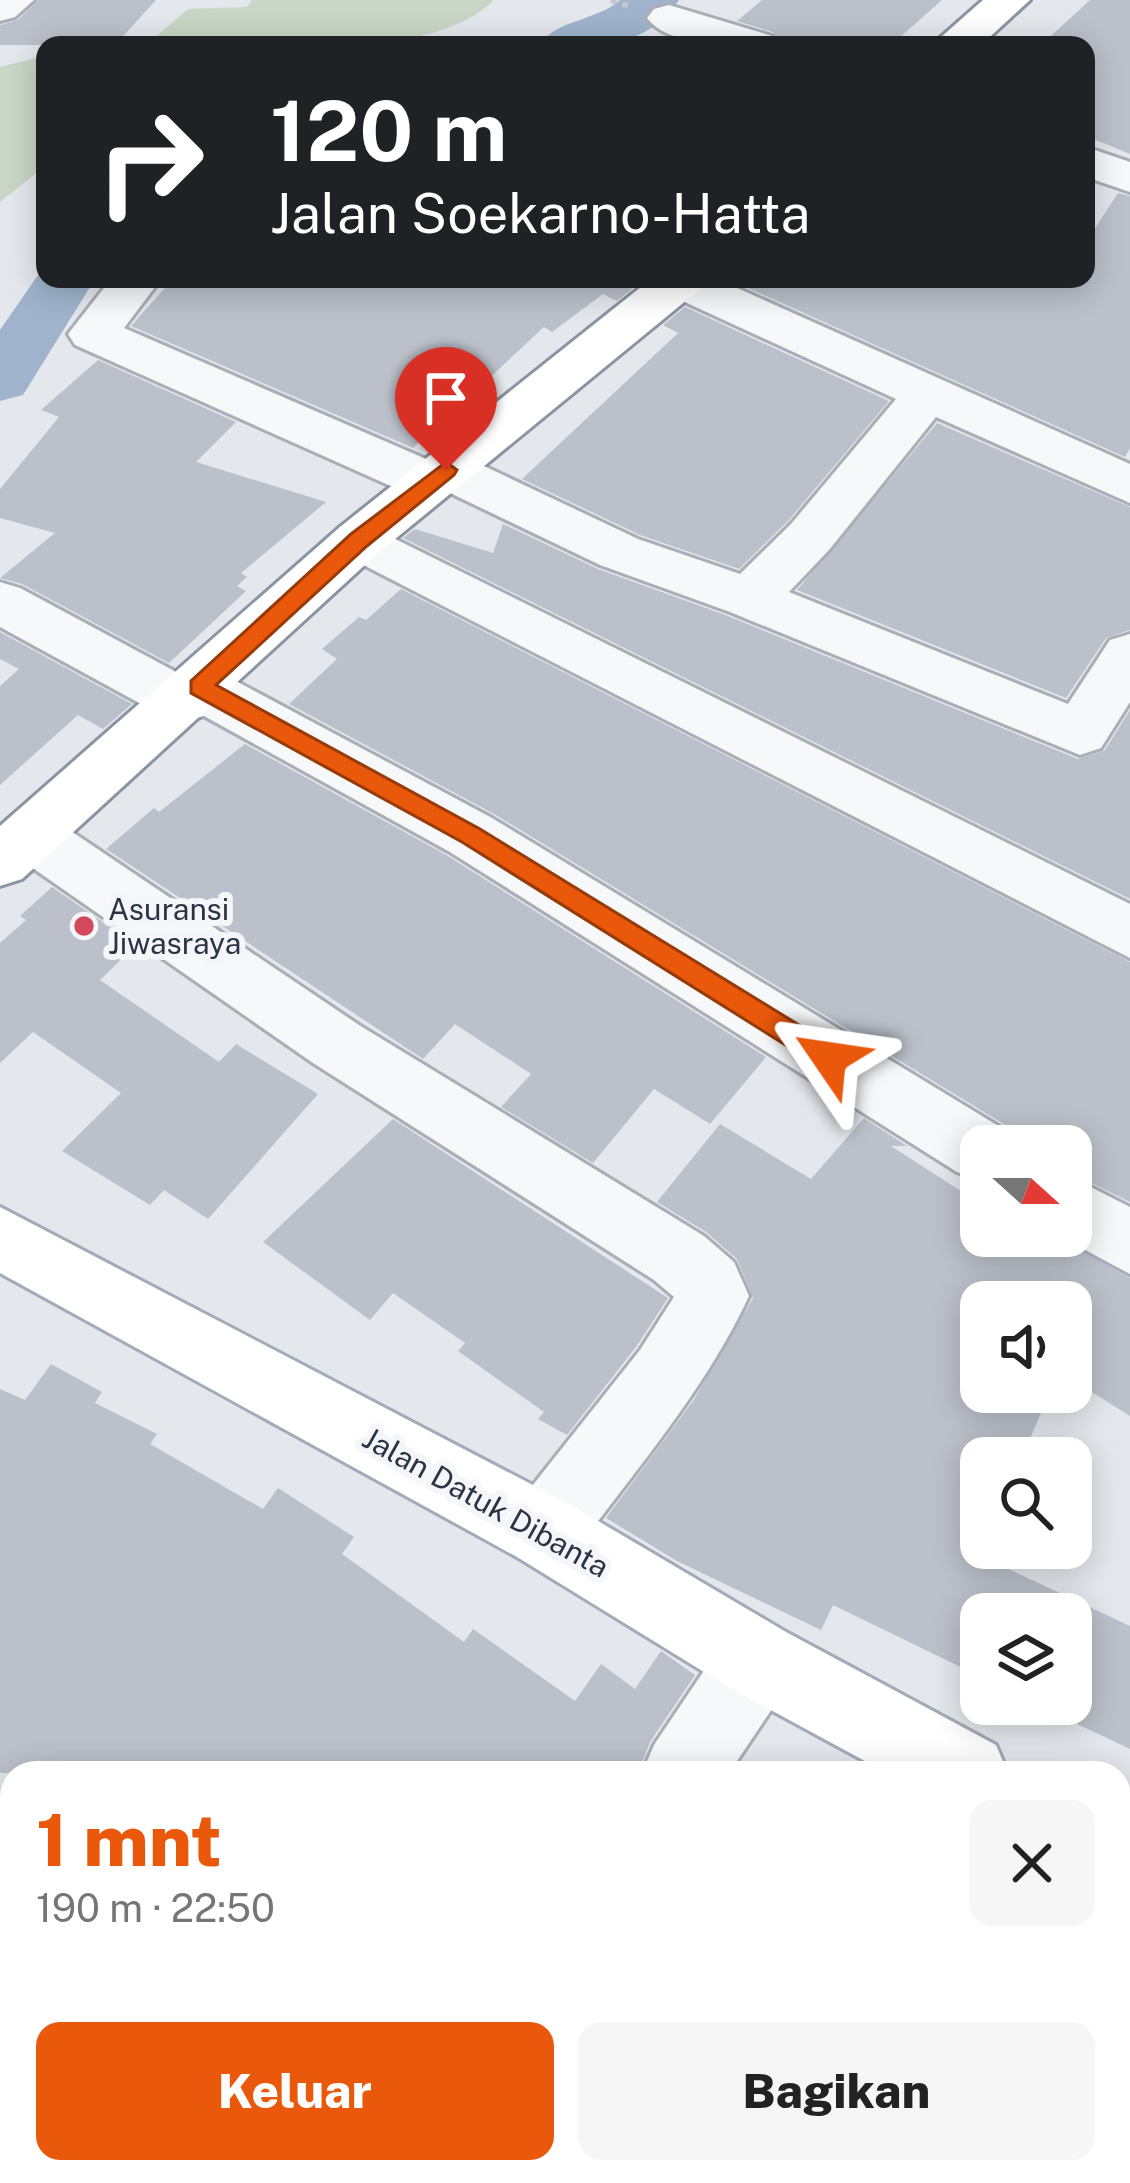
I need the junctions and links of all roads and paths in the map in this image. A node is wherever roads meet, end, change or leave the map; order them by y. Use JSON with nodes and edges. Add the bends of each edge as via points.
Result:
{"nodes":[{"id":1,"x":13,"y":0,"type":"edge"},
{"id":2,"x":1009,"y":0,"type":"edge"},
{"id":3,"x":0,"y":8,"type":"edge"},
{"id":4,"x":669,"y":18,"type":"dead end"},
{"id":5,"x":728,"y":36,"type":"edge"},
{"id":6,"x":965,"y":36,"type":"edge"},
{"id":7,"x":1095,"y":164,"type":"edge"},
{"id":8,"x":1130,"y":178,"type":"edge"},
{"id":9,"x":130,"y":288,"type":"edge"},
{"id":10,"x":671,"y":288,"type":"edge"},
{"id":11,"x":698,"y":288,"type":"edge"},
{"id":12,"x":926,"y":396,"type":"junction"},
{"id":13,"x":438,"y":476,"type":"junction"},
{"id":14,"x":1130,"y":485,"type":"edge"},
{"id":15,"x":359,"y":540,"type":"junction"},
{"id":16,"x":750,"y":598,"type":"junction"},
{"id":17,"x":0,"y":602,"type":"edge"},
{"id":18,"x":1121,"y":687,"type":"edge"},
{"id":19,"x":191,"y":694,"type":"junction"},
{"id":20,"x":16,"y":849,"type":"edge"},
{"id":21,"x":1130,"y":933,"type":"edge"},
{"id":22,"x":960,"y":1138,"type":"edge"},
{"id":23,"x":1092,"y":1220,"type":"edge"},
{"id":24,"x":0,"y":1238,"type":"edge"},
{"id":25,"x":1130,"y":1243,"type":"edge"},
{"id":26,"x":544,"y":1531,"type":"junction"},
{"id":27,"x":758,"y":1660,"type":"junction"},
{"id":28,"x":690,"y":1761,"type":"edge"},
{"id":29,"x":946,"y":1761,"type":"edge"}],
"edges":[{"from":1,"to":3,"type":"street"},
{"from":2,"to":6,"type":"main road"},
{"from":4,"to":5,"type":"street"},
{"from":7,"to":8,"type":"street"},
{"from":9,"to":13,"type":"street","via":[[93,334]]},
{"from":10,"to":13,"type":"main road"},
{"from":11,"to":12,"type":"street"},
{"from":12,"to":14,"type":"street"},
{"from":12,"to":16,"type":"street"},
{"from":13,"to":15,"type":"main road"},
{"from":13,"to":16,"type":"street"},
{"from":15,"to":19,"type":"main road"},
{"from":15,"to":21,"type":"street"},
{"from":16,"to":18,"type":"street","via":[[1080,734]]},
{"from":17,"to":19,"type":"street"},
{"from":19,"to":20,"type":"main road"},
{"from":19,"to":22,"type":"street","via":[[471,836]]},
{"from":20,"to":26,"type":"street","via":[[680,1258],[709,1284],[714,1296],[677,1357]]},
{"from":23,"to":25,"type":"street"},
{"from":24,"to":26,"type":"main road","name":"Jalan Datuk Dibanta"},
{"from":26,"to":27,"type":"main road","name":"Jalan Datuk Dibanta"},
{"from":27,"to":28,"type":"street"},
{"from":27,"to":29,"type":"main road","name":"Jalan Datuk Dibanta"}]}
